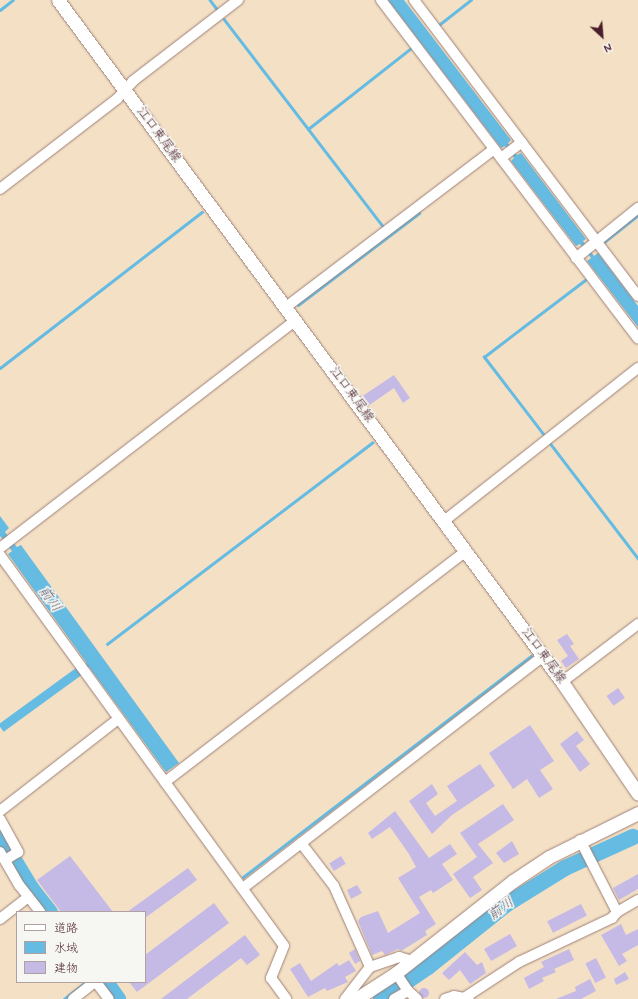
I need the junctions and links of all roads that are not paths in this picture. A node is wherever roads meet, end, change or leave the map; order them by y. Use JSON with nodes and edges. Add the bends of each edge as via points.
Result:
{"nodes":[{"id":1,"x":58,"y":0,"type":"edge"},
{"id":2,"x":238,"y":0,"type":"edge"},
{"id":3,"x":381,"y":0,"type":"edge"},
{"id":4,"x":414,"y":0,"type":"edge"},
{"id":5,"x":124,"y":89,"type":"junction"},
{"id":6,"x":494,"y":149,"type":"junction"},
{"id":7,"x":511,"y":150,"type":"junction"},
{"id":8,"x":0,"y":189,"type":"edge"},
{"id":9,"x":638,"y":208,"type":"edge"},
{"id":10,"x":590,"y":247,"type":"junction"},
{"id":11,"x":576,"y":258,"type":"junction"},
{"id":12,"x":638,"y":296,"type":"edge"},
{"id":13,"x":286,"y":307,"type":"junction"},
{"id":14,"x":295,"y":320,"type":"junction"},
{"id":15,"x":638,"y":338,"type":"edge"},
{"id":16,"x":638,"y":368,"type":"edge"},
{"id":17,"x":444,"y":522,"type":"junction"},
{"id":18,"x":6,"y":544,"type":"edge"},
{"id":19,"x":466,"y":551,"type":"junction"},
{"id":20,"x":0,"y":555,"type":"edge"},
{"id":21,"x":638,"y":624,"type":"edge"},
{"id":22,"x":543,"y":656,"type":"junction"},
{"id":23,"x":562,"y":682,"type":"junction"},
{"id":24,"x":118,"y":719,"type":"junction"},
{"id":25,"x":165,"y":782,"type":"junction"},
{"id":26,"x":638,"y":794,"type":"edge"},
{"id":27,"x":0,"y":811,"type":"edge"},
{"id":28,"x":638,"y":813,"type":"edge"},
{"id":29,"x":0,"y":819,"type":"edge"},
{"id":30,"x":301,"y":843,"type":"junction"},
{"id":31,"x":584,"y":845,"type":"junction"},
{"id":32,"x":7,"y":856,"type":"edge"},
{"id":33,"x":243,"y":888,"type":"junction"},
{"id":34,"x":28,"y":897,"type":"junction"},
{"id":35,"x":638,"y":900,"type":"edge"},
{"id":36,"x":39,"y":911,"type":"edge"},
{"id":37,"x":617,"y":912,"type":"junction"},
{"id":38,"x":0,"y":919,"type":"edge"},
{"id":39,"x":412,"y":961,"type":"junction"},
{"id":40,"x":370,"y":967,"type":"junction"},
{"id":41,"x":95,"y":983,"type":"edge"},
{"id":42,"x":97,"y":983,"type":"edge"},
{"id":43,"x":404,"y":984,"type":"junction"},
{"id":44,"x":73,"y":999,"type":"edge"},
{"id":45,"x":109,"y":999,"type":"edge"},
{"id":46,"x":286,"y":999,"type":"edge"},
{"id":47,"x":345,"y":999,"type":"edge"},
{"id":48,"x":356,"y":999,"type":"edge"},
{"id":49,"x":394,"y":999,"type":"edge"},
{"id":50,"x":417,"y":999,"type":"edge"},
{"id":51,"x":445,"y":999,"type":"edge"},
{"id":52,"x":467,"y":999,"type":"edge"}],
"edges":[{"from":1,"to":5,"type":"main road","name":"江口東尾線"},
{"from":2,"to":5,"type":"street"},
{"from":3,"to":6,"type":"street"},
{"from":4,"to":7,"type":"street"},
{"from":5,"to":8,"type":"street","via":[[117,99]]},
{"from":5,"to":13,"type":"main road","name":"江口東尾線"},
{"from":6,"to":7,"type":"street"},
{"from":6,"to":13,"type":"street"},
{"from":7,"to":10,"type":"street"},
{"from":7,"to":11,"type":"street"},
{"from":9,"to":10,"type":"street"},
{"from":10,"to":11,"type":"street"},
{"from":10,"to":12,"type":"street"},
{"from":11,"to":15,"type":"street"},
{"from":13,"to":14,"type":"main road","name":"江口東尾線"},
{"from":14,"to":17,"type":"main road","name":"江口東尾線"},
{"from":14,"to":18,"type":"street"},
{"from":16,"to":17,"type":"street"},
{"from":17,"to":19,"type":"main road","name":"江口東尾線"},
{"from":19,"to":22,"type":"main road","name":"江口東尾線"},
{"from":19,"to":25,"type":"street"},
{"from":20,"to":24,"type":"street"},
{"from":21,"to":23,"type":"street"},
{"from":22,"to":23,"type":"main road","name":"江口東尾線"},
{"from":22,"to":30,"type":"street"},
{"from":23,"to":26,"type":"main road","name":"江口東尾線"},
{"from":24,"to":25,"type":"street"},
{"from":24,"to":27,"type":"street"},
{"from":25,"to":33,"type":"street"},
{"from":28,"to":31,"type":"main road"},
{"from":29,"to":32,"type":"street","via":[[18,852]]},
{"from":30,"to":33,"type":"street"},
{"from":30,"to":40,"type":"street","via":[[334,886]]},
{"from":31,"to":37,"type":"street"},
{"from":31,"to":39,"type":"main road","via":[[513,881]]},
{"from":32,"to":34,"type":"street"},
{"from":33,"to":46,"type":"street","via":[[284,946],[271,978]]},
{"from":34,"to":36,"type":"street"},
{"from":34,"to":38,"type":"street"},
{"from":35,"to":37,"type":"street"},
{"from":37,"to":52,"type":"street","via":[[612,918],[519,962]]},
{"from":39,"to":40,"type":"street","via":[[399,957]]},
{"from":39,"to":43,"type":"main road"},
{"from":40,"to":47,"type":"street"},
{"from":41,"to":44,"type":"street"},
{"from":42,"to":45,"type":"street"},
{"from":43,"to":48,"type":"main road"},
{"from":43,"to":49,"type":"street"},
{"from":43,"to":50,"type":"street"},
{"from":51,"to":52,"type":"street","via":[[454,996]]}]}
